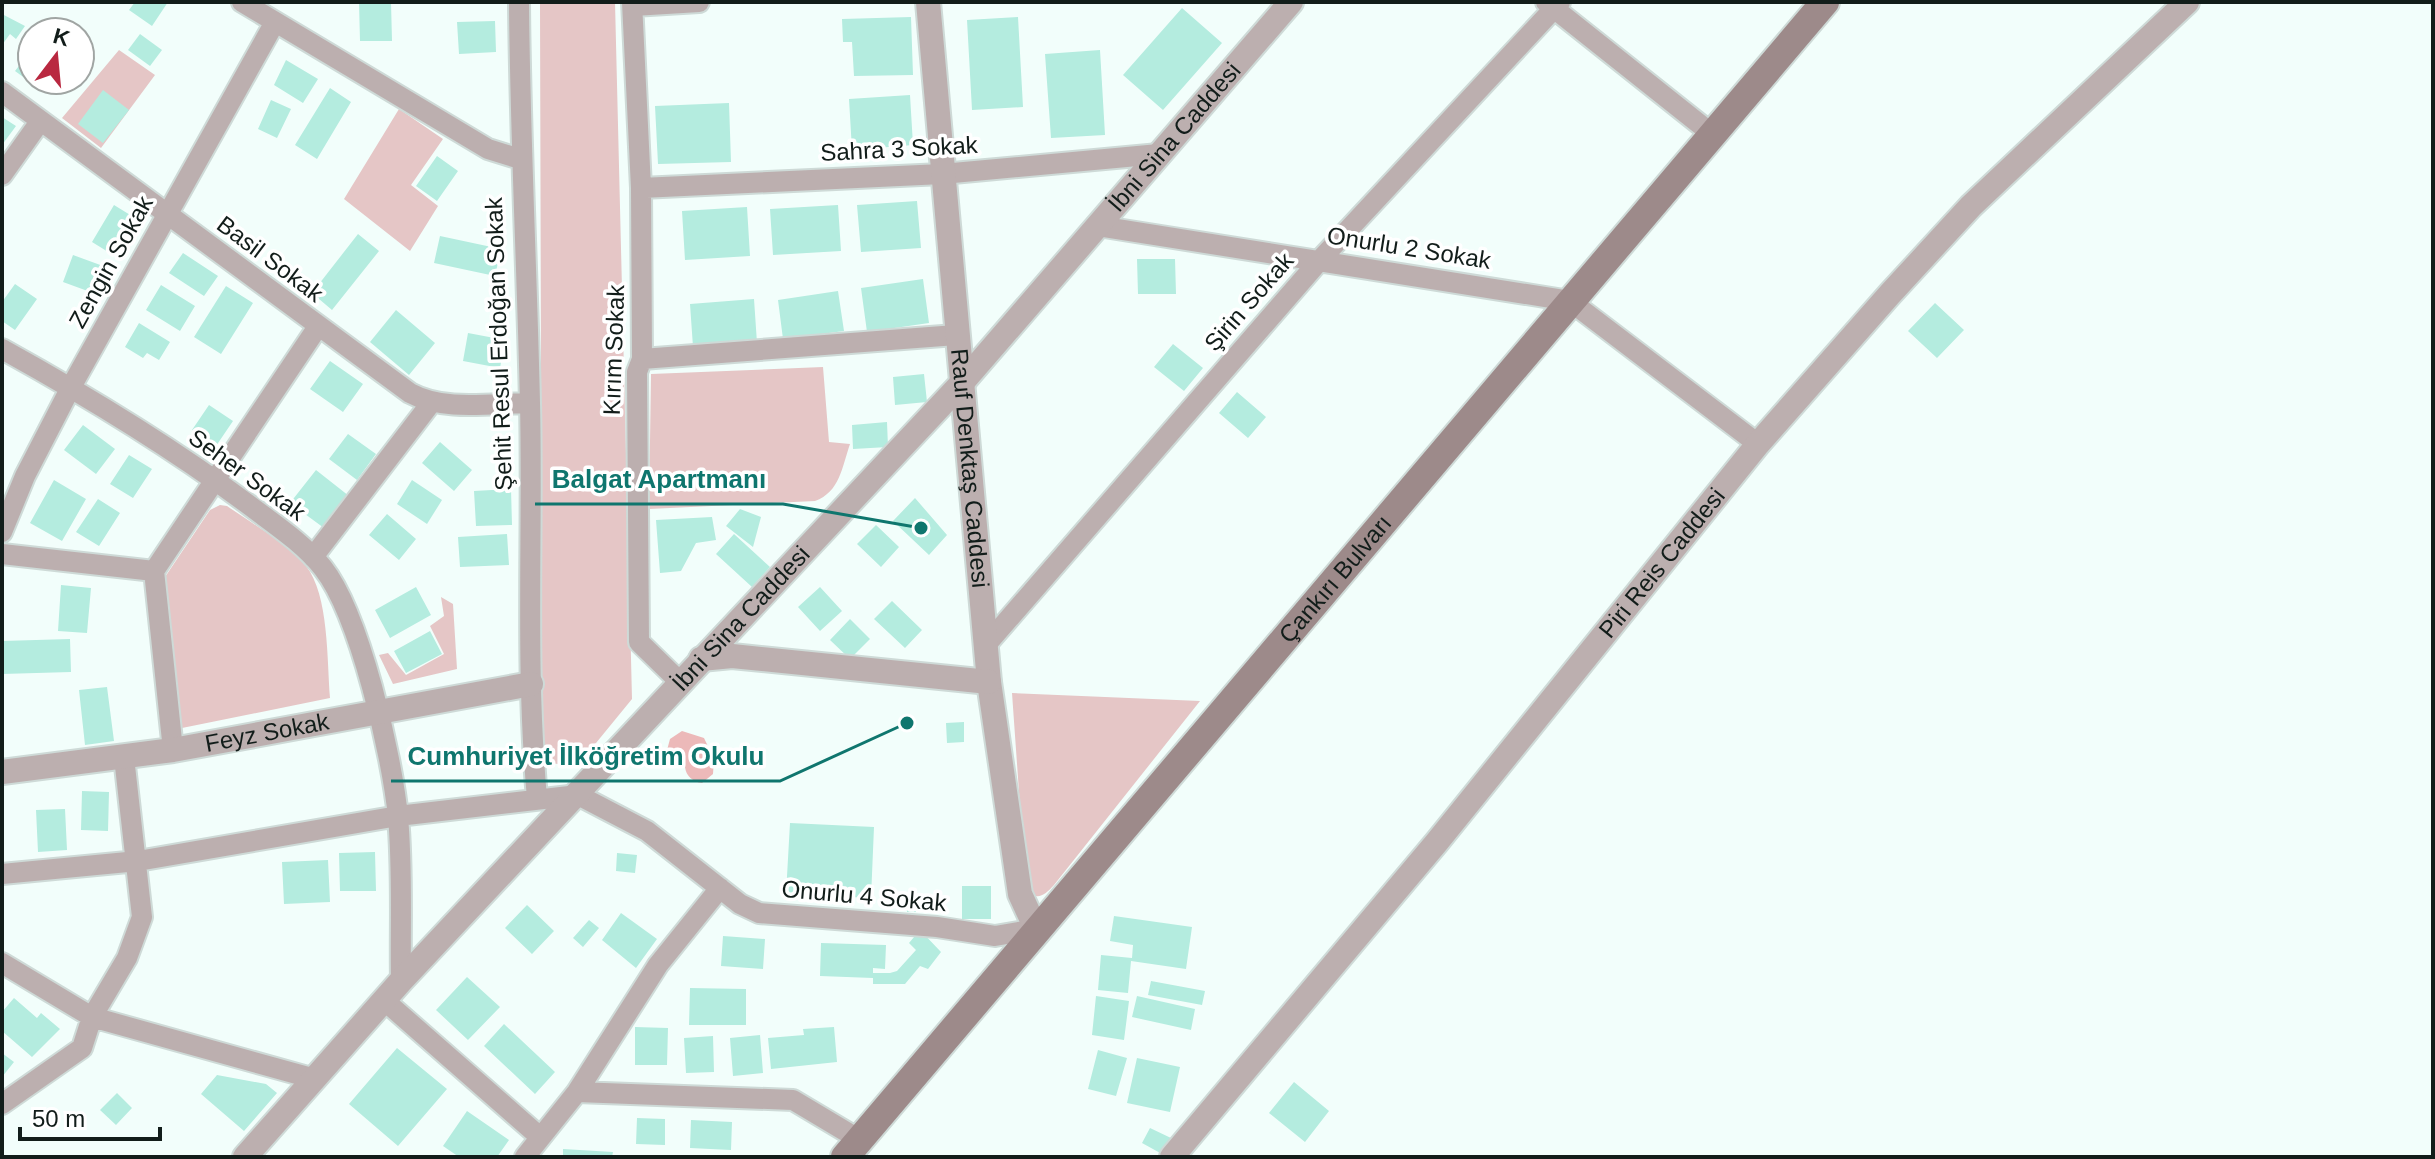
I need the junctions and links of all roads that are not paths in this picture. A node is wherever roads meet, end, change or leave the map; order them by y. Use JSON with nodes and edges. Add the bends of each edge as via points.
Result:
{"nodes":[{"id":1,"x":242,"y":2,"type":"edge"},
{"id":2,"x":519,"y":2,"type":"edge"},
{"id":3,"x":699,"y":2,"type":"edge"},
{"id":4,"x":928,"y":2,"type":"edge"},
{"id":5,"x":1291,"y":2,"type":"edge"},
{"id":6,"x":1825,"y":2,"type":"edge"},
{"id":7,"x":2187,"y":2,"type":"edge"},
{"id":8,"x":632,"y":4,"type":"edge"},
{"id":9,"x":1553,"y":4,"type":"edge"},
{"id":10,"x":275,"y":22,"type":"junction"},
{"id":11,"x":2,"y":92,"type":"edge"},
{"id":12,"x":39,"y":123,"type":"junction"},
{"id":13,"x":1712,"y":134,"type":"junction"},
{"id":14,"x":1159,"y":154,"type":"junction"},
{"id":15,"x":520,"y":159,"type":"junction"},
{"id":16,"x":942,"y":174,"type":"junction"},
{"id":17,"x":2,"y":175,"type":"edge"},
{"id":18,"x":641,"y":188,"type":"junction"},
{"id":19,"x":167,"y":214,"type":"junction"},
{"id":20,"x":1098,"y":226,"type":"junction"},
{"id":21,"x":1320,"y":260,"type":"junction"},
{"id":22,"x":1570,"y":301,"type":"junction"},
{"id":23,"x":317,"y":328,"type":"junction"},
{"id":24,"x":956,"y":335,"type":"junction"},
{"id":25,"x":2,"y":349,"type":"edge"},
{"id":26,"x":642,"y":359,"type":"junction"},
{"id":27,"x":961,"y":384,"type":"junction"},
{"id":28,"x":71,"y":387,"type":"junction"},
{"id":29,"x":431,"y":403,"type":"junction"},
{"id":30,"x":530,"y":403,"type":"junction"},
{"id":31,"x":1758,"y":444,"type":"junction"},
{"id":32,"x":215,"y":479,"type":"junction"},
{"id":33,"x":2,"y":532,"type":"edge"},
{"id":34,"x":2,"y":554,"type":"edge"},
{"id":35,"x":313,"y":557,"type":"junction"},
{"id":36,"x":154,"y":571,"type":"junction"},
{"id":37,"x":986,"y":645,"type":"junction"},
{"id":38,"x":701,"y":659,"type":"junction"},
{"id":39,"x":680,"y":682,"type":"junction"},
{"id":40,"x":989,"y":682,"type":"junction"},
{"id":41,"x":531,"y":684,"type":"junction"},
{"id":42,"x":377,"y":712,"type":"junction"},
{"id":43,"x":173,"y":750,"type":"junction"},
{"id":44,"x":124,"y":757,"type":"junction"},
{"id":45,"x":2,"y":772,"type":"edge"},
{"id":46,"x":578,"y":795,"type":"junction"},
{"id":47,"x":537,"y":798,"type":"junction"},
{"id":48,"x":398,"y":816,"type":"junction"},
{"id":49,"x":138,"y":861,"type":"junction"},
{"id":50,"x":2,"y":874,"type":"edge"},
{"id":51,"x":720,"y":888,"type":"junction"},
{"id":52,"x":1036,"y":929,"type":"junction"},
{"id":53,"x":2,"y":963,"type":"edge"},
{"id":54,"x":401,"y":981,"type":"junction"},
{"id":55,"x":385,"y":1001,"type":"junction"},
{"id":56,"x":92,"y":1017,"type":"junction"},
{"id":57,"x":315,"y":1079,"type":"junction"},
{"id":58,"x":577,"y":1092,"type":"junction"},
{"id":59,"x":2,"y":1104,"type":"edge"},
{"id":60,"x":540,"y":1137,"type":"junction"},
{"id":61,"x":852,"y":1148,"type":"edge"},
{"id":62,"x":245,"y":1157,"type":"edge"},
{"id":63,"x":525,"y":1157,"type":"edge"},
{"id":64,"x":1172,"y":1157,"type":"edge"}],
"edges":[{"from":1,"to":10,"type":"street"},
{"from":2,"to":15,"type":"street","name":"Şehit Resul Erdoğan Sokak"},
{"from":3,"to":8,"type":"street"},
{"from":4,"to":16,"type":"street","name":"Rauf Denktaş Caddesi"},
{"from":5,"to":14,"type":"street","name":"İbni Sina Caddesi"},
{"from":6,"to":13,"type":"main road","name":"Çankırı Bulvarı"},
{"from":7,"to":31,"type":"street","name":"Piri Reis Caddesi","via":[[1971,206]]},
{"from":8,"to":18,"type":"street","name":"Kırım Sokak"},
{"from":9,"to":13,"type":"street"},
{"from":9,"to":21,"type":"street","name":"Şirin Sokak"},
{"from":10,"to":15,"type":"street","via":[[488,149]]},
{"from":10,"to":19,"type":"street","name":"Zengin Sokak"},
{"from":11,"to":12,"type":"street","name":"Basil Sokak"},
{"from":12,"to":17,"type":"street"},
{"from":12,"to":19,"type":"street","name":"Basil Sokak"},
{"from":13,"to":22,"type":"main road","name":"Çankırı Bulvarı"},
{"from":14,"to":16,"type":"street","name":"Sahra 3 Sokak"},
{"from":14,"to":20,"type":"street","name":"İbni Sina Caddesi"},
{"from":15,"to":30,"type":"street","name":"Şehit Resul Erdoğan Sokak"},
{"from":16,"to":18,"type":"street","name":"Sahra 3 Sokak"},
{"from":16,"to":24,"type":"street","name":"Rauf Denktaş Caddesi"},
{"from":18,"to":26,"type":"street","name":"Kırım Sokak"},
{"from":19,"to":23,"type":"street","name":"Basil Sokak"},
{"from":19,"to":28,"type":"street","name":"Zengin Sokak"},
{"from":20,"to":21,"type":"street","name":"Onurlu 2 Sokak"},
{"from":20,"to":27,"type":"street","name":"İbni Sina Caddesi"},
{"from":21,"to":22,"type":"street","name":"Onurlu 2 Sokak"},
{"from":21,"to":37,"type":"street","name":"Şirin Sokak"},
{"from":22,"to":31,"type":"street"},
{"from":22,"to":52,"type":"main road","name":"Çankırı Bulvarı"},
{"from":23,"to":29,"type":"street","name":"Basil Sokak"},
{"from":23,"to":32,"type":"street"},
{"from":24,"to":26,"type":"street"},
{"from":24,"to":27,"type":"street","name":"Rauf Denktaş Caddesi"},
{"from":25,"to":28,"type":"street","name":"Seher Sokak"},
{"from":26,"to":39,"type":"street","name":"Kırım Sokak","via":[[637,372],[639,642]]},
{"from":27,"to":37,"type":"street","name":"Rauf Denktaş Caddesi"},
{"from":27,"to":38,"type":"street","name":"İbni Sina Caddesi"},
{"from":28,"to":32,"type":"street","name":"Seher Sokak"},
{"from":28,"to":33,"type":"street","name":"Zengin Sokak"},
{"from":29,"to":30,"type":"street","name":"Basil Sokak"},
{"from":29,"to":35,"type":"street"},
{"from":30,"to":41,"type":"street","name":"Şehit Resul Erdoğan Sokak"},
{"from":31,"to":64,"type":"street","name":"Piri Reis Caddesi","via":[[1437,842]]},
{"from":32,"to":35,"type":"street","name":"Seher Sokak"},
{"from":32,"to":36,"type":"street"},
{"from":34,"to":36,"type":"street"},
{"from":35,"to":42,"type":"street","name":"Seher Sokak","via":[[351,621]]},
{"from":36,"to":43,"type":"street"},
{"from":37,"to":40,"type":"street","name":"Rauf Denktaş Caddesi"},
{"from":38,"to":39,"type":"street","name":"İbni Sina Caddesi"},
{"from":38,"to":40,"type":"street","via":[[732,656]]},
{"from":39,"to":46,"type":"street","name":"İbni Sina Caddesi"},
{"from":40,"to":52,"type":"street","name":"Rauf Denktaş Caddesi","via":[[1020,894]]},
{"from":41,"to":42,"type":"street","name":"Feyz Sokak"},
{"from":41,"to":47,"type":"street","name":"Şehit Resul Erdoğan Sokak"},
{"from":42,"to":43,"type":"street","name":"Feyz Sokak"},
{"from":42,"to":48,"type":"street","name":"Seher Sokak"},
{"from":43,"to":44,"type":"street","name":"Feyz Sokak"},
{"from":44,"to":45,"type":"street","name":"Feyz Sokak"},
{"from":44,"to":49,"type":"street"},
{"from":46,"to":47,"type":"street"},
{"from":46,"to":51,"type":"street","name":"Onurlu 4 Sokak","via":[[647,831]]},
{"from":46,"to":54,"type":"street","name":"İbni Sina Caddesi"},
{"from":47,"to":48,"type":"street"},
{"from":48,"to":49,"type":"street"},
{"from":48,"to":54,"type":"street","name":"Seher Sokak"},
{"from":49,"to":50,"type":"street"},
{"from":49,"to":56,"type":"street","via":[[142,917],[127,958]]},
{"from":51,"to":52,"type":"street","name":"Onurlu 4 Sokak","via":[[759,913],[995,936]]},
{"from":51,"to":58,"type":"street","via":[[658,965]]},
{"from":52,"to":61,"type":"main road","name":"Çankırı Bulvarı"},
{"from":53,"to":56,"type":"street"},
{"from":54,"to":55,"type":"street","name":"İbni Sina Caddesi"},
{"from":55,"to":57,"type":"street","name":"İbni Sina Caddesi"},
{"from":55,"to":60,"type":"street"},
{"from":56,"to":57,"type":"street"},
{"from":56,"to":59,"type":"street","via":[[82,1048]]},
{"from":57,"to":62,"type":"street","name":"İbni Sina Caddesi"},
{"from":58,"to":60,"type":"street"},
{"from":58,"to":61,"type":"street","via":[[793,1100]]},
{"from":60,"to":63,"type":"street"}]}
